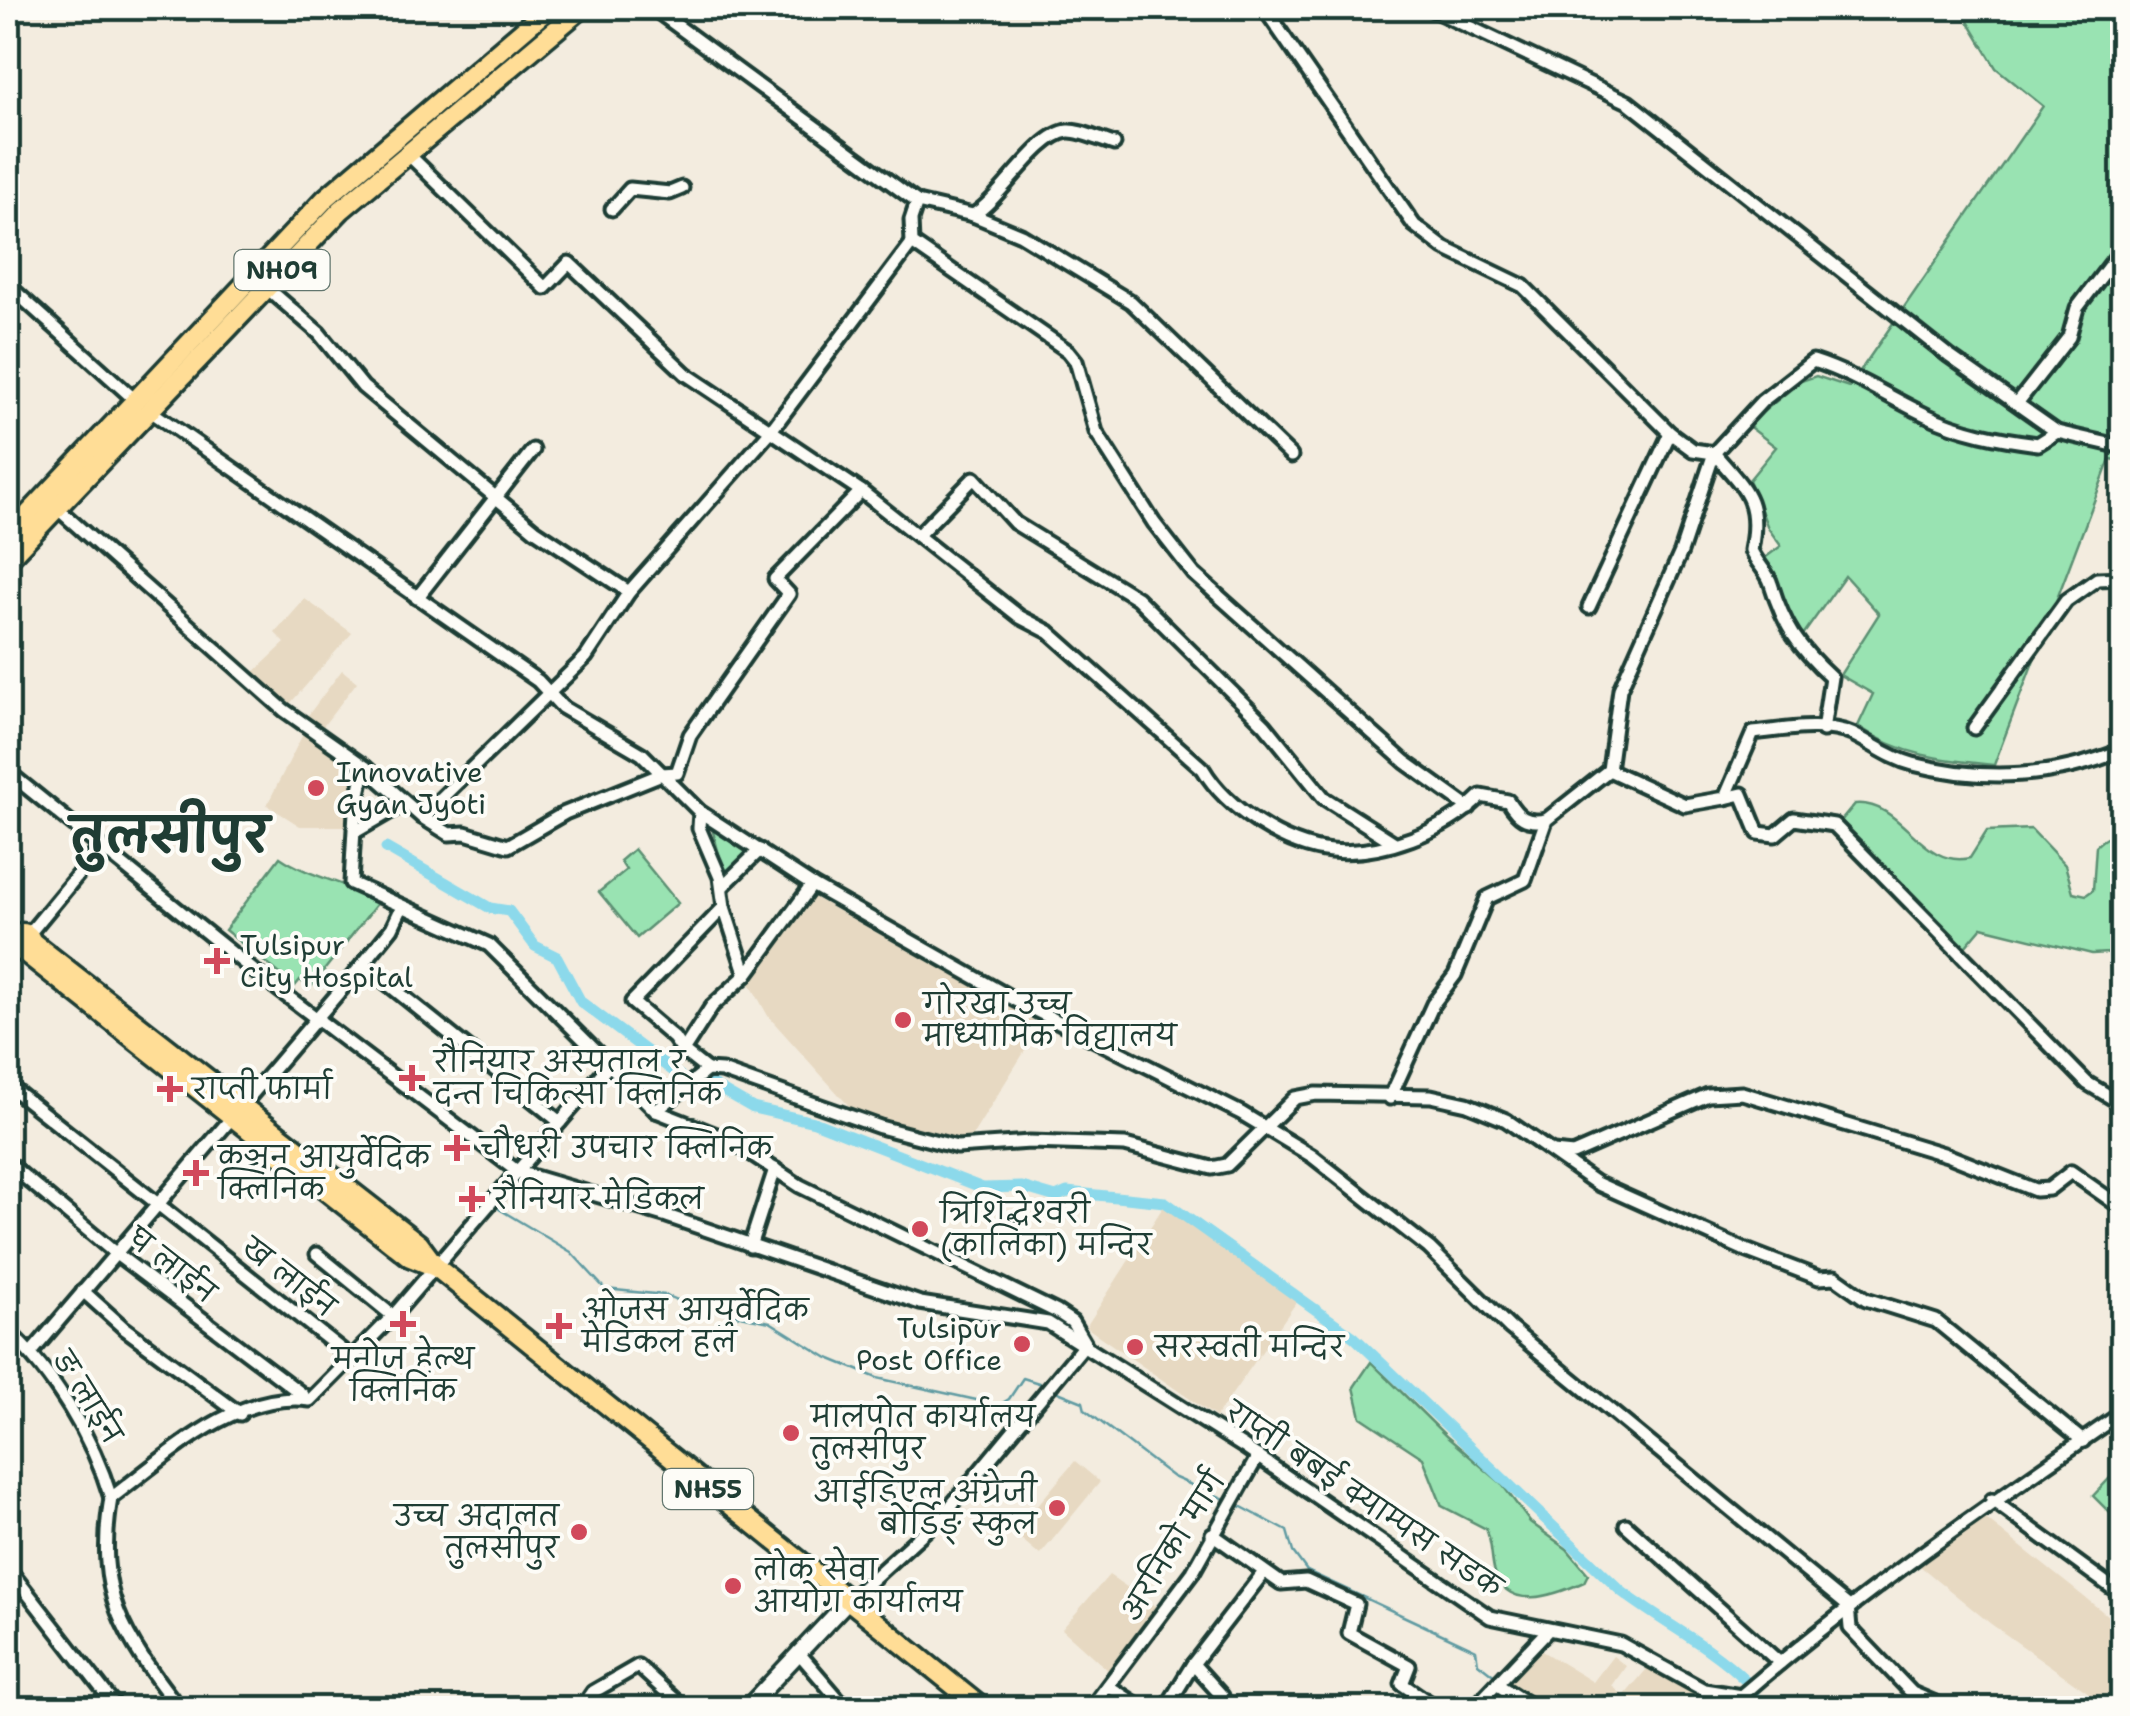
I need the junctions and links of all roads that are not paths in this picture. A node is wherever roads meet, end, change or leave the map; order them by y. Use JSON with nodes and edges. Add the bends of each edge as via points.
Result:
{"nodes":[{"id":1,"x":549,"y":8,"type":"edge"},
{"id":2,"x":582,"y":8,"type":"edge"},
{"id":3,"x":653,"y":8,"type":"edge"},
{"id":4,"x":1264,"y":8,"type":"edge"},
{"id":5,"x":1430,"y":8,"type":"edge"},
{"id":6,"x":1114,"y":144,"type":"dead end"},
{"id":7,"x":407,"y":153,"type":"junction"},
{"id":8,"x":682,"y":188,"type":"dead end"},
{"id":9,"x":917,"y":202,"type":"junction"},
{"id":10,"x":612,"y":209,"type":"dead end"},
{"id":11,"x":973,"y":215,"type":"junction"},
{"id":12,"x":912,"y":242,"type":"junction"},
{"id":13,"x":2122,"y":249,"type":"edge"},
{"id":14,"x":270,"y":274,"type":"junction"},
{"id":15,"x":8,"y":285,"type":"edge"},
{"id":16,"x":2018,"y":402,"type":"junction"},
{"id":17,"x":142,"y":405,"type":"junction"},
{"id":18,"x":770,"y":432,"type":"junction"},
{"id":19,"x":2057,"y":432,"type":"junction"},
{"id":20,"x":1670,"y":433,"type":"junction"},
{"id":21,"x":2122,"y":447,"type":"edge"},
{"id":22,"x":533,"y":450,"type":"dead end"},
{"id":23,"x":1714,"y":452,"type":"junction"},
{"id":24,"x":1291,"y":456,"type":"dead end"},
{"id":25,"x":861,"y":491,"type":"junction"},
{"id":26,"x":497,"y":496,"type":"junction"},
{"id":27,"x":56,"y":508,"type":"junction"},
{"id":28,"x":920,"y":534,"type":"junction"},
{"id":29,"x":8,"y":536,"type":"edge"},
{"id":30,"x":8,"y":559,"type":"edge"},
{"id":31,"x":2122,"y":578,"type":"edge"},
{"id":32,"x":629,"y":592,"type":"junction"},
{"id":33,"x":417,"y":598,"type":"junction"},
{"id":34,"x":1589,"y":607,"type":"dead end"},
{"id":35,"x":551,"y":694,"type":"junction"},
{"id":36,"x":1974,"y":728,"type":"dead end"},
{"id":37,"x":1823,"y":730,"type":"junction"},
{"id":38,"x":2122,"y":750,"type":"edge"},
{"id":39,"x":365,"y":767,"type":"junction"},
{"id":40,"x":1609,"y":770,"type":"junction"},
{"id":41,"x":8,"y":772,"type":"edge"},
{"id":42,"x":662,"y":774,"type":"junction"},
{"id":43,"x":1725,"y":798,"type":"junction"},
{"id":44,"x":405,"y":803,"type":"junction"},
{"id":45,"x":1469,"y":808,"type":"junction"},
{"id":46,"x":700,"y":812,"type":"junction"},
{"id":47,"x":422,"y":817,"type":"junction"},
{"id":48,"x":1546,"y":820,"type":"junction"},
{"id":49,"x":355,"y":832,"type":"junction"},
{"id":50,"x":1394,"y":842,"type":"junction"},
{"id":51,"x":100,"y":848,"type":"junction"},
{"id":52,"x":760,"y":850,"type":"junction"},
{"id":53,"x":812,"y":886,"type":"junction"},
{"id":54,"x":722,"y":887,"type":"junction"},
{"id":55,"x":724,"y":907,"type":"junction"},
{"id":56,"x":401,"y":909,"type":"junction"},
{"id":57,"x":17,"y":942,"type":"edge"},
{"id":58,"x":363,"y":964,"type":"junction"},
{"id":59,"x":746,"y":975,"type":"junction"},
{"id":60,"x":316,"y":1017,"type":"junction"},
{"id":61,"x":683,"y":1051,"type":"junction"},
{"id":62,"x":610,"y":1064,"type":"junction"},
{"id":63,"x":707,"y":1070,"type":"junction"},
{"id":64,"x":8,"y":1084,"type":"edge"},
{"id":65,"x":1390,"y":1098,"type":"junction"},
{"id":66,"x":2122,"y":1104,"type":"edge"},
{"id":67,"x":236,"y":1108,"type":"junction"},
{"id":68,"x":656,"y":1111,"type":"junction"},
{"id":69,"x":560,"y":1122,"type":"junction"},
{"id":70,"x":1266,"y":1127,"type":"junction"},
{"id":71,"x":1550,"y":1152,"type":"junction"},
{"id":72,"x":8,"y":1163,"type":"edge"},
{"id":73,"x":775,"y":1168,"type":"junction"},
{"id":74,"x":518,"y":1172,"type":"junction"},
{"id":75,"x":155,"y":1204,"type":"junction"},
{"id":76,"x":2122,"y":1208,"type":"edge"},
{"id":77,"x":750,"y":1246,"type":"junction"},
{"id":78,"x":115,"y":1253,"type":"junction"},
{"id":79,"x":317,"y":1254,"type":"dead end"},
{"id":80,"x":436,"y":1267,"type":"junction"},
{"id":81,"x":83,"y":1290,"type":"junction"},
{"id":82,"x":393,"y":1316,"type":"junction"},
{"id":83,"x":8,"y":1331,"type":"edge"},
{"id":84,"x":1085,"y":1344,"type":"junction"},
{"id":85,"x":31,"y":1352,"type":"junction"},
{"id":86,"x":353,"y":1359,"type":"junction"},
{"id":87,"x":310,"y":1400,"type":"junction"},
{"id":88,"x":2122,"y":1413,"type":"edge"},
{"id":89,"x":240,"y":1414,"type":"junction"},
{"id":90,"x":2083,"y":1441,"type":"junction"},
{"id":91,"x":1258,"y":1456,"type":"junction"},
{"id":92,"x":112,"y":1498,"type":"junction"},
{"id":93,"x":1992,"y":1500,"type":"junction"},
{"id":94,"x":1626,"y":1526,"type":"dead end"},
{"id":95,"x":1212,"y":1534,"type":"junction"},
{"id":96,"x":8,"y":1568,"type":"edge"},
{"id":97,"x":1264,"y":1572,"type":"junction"},
{"id":98,"x":2122,"y":1595,"type":"edge"},
{"id":99,"x":846,"y":1603,"type":"junction"},
{"id":100,"x":1848,"y":1606,"type":"junction"},
{"id":101,"x":1548,"y":1630,"type":"junction"},
{"id":102,"x":798,"y":1652,"type":"junction"},
{"id":103,"x":1780,"y":1663,"type":"junction"},
{"id":104,"x":1193,"y":1664,"type":"junction"},
{"id":105,"x":1498,"y":1685,"type":"junction"},
{"id":106,"x":1108,"y":1686,"type":"junction"},
{"id":107,"x":1742,"y":1696,"type":"junction"},
{"id":108,"x":117,"y":1708,"type":"edge"},
{"id":109,"x":179,"y":1708,"type":"edge"},
{"id":110,"x":582,"y":1708,"type":"edge"},
{"id":111,"x":684,"y":1708,"type":"edge"},
{"id":112,"x":747,"y":1708,"type":"edge"},
{"id":113,"x":846,"y":1708,"type":"edge"},
{"id":114,"x":982,"y":1708,"type":"edge"},
{"id":115,"x":1091,"y":1708,"type":"edge"},
{"id":116,"x":1142,"y":1708,"type":"edge"},
{"id":117,"x":1166,"y":1708,"type":"edge"},
{"id":118,"x":1224,"y":1708,"type":"edge"},
{"id":119,"x":1436,"y":1708,"type":"edge"},
{"id":120,"x":1474,"y":1708,"type":"edge"},
{"id":121,"x":1534,"y":1708,"type":"edge"},
{"id":122,"x":1749,"y":1708,"type":"edge"},
{"id":123,"x":1948,"y":1708,"type":"edge"}],
"edges":[{"from":1,"to":14,"type":"main road","number":"NH09","via":[[326,198]]},
{"from":2,"to":7,"type":"main road","number":"NH09"},
{"from":3,"to":9,"type":"street"},
{"from":4,"to":20,"type":"street","via":[[1414,225],[1444,248],[1523,286]]},
{"from":5,"to":16,"type":"street","via":[[1628,102],[1949,356]]},
{"from":6,"to":11,"type":"street","via":[[1068,131],[1050,139]]},
{"from":7,"to":14,"type":"main road","number":"NH09"},
{"from":7,"to":18,"type":"street","via":[[546,288],[569,263],[686,374]]},
{"from":8,"to":10,"type":"street","via":[[670,194],[630,189]]},
{"from":9,"to":11,"type":"street"},
{"from":9,"to":12,"type":"street"},
{"from":11,"to":24,"type":"street","via":[[1021,234],[1131,302]]},
{"from":12,"to":18,"type":"street"},
{"from":12,"to":45,"type":"street","via":[[1068,351],[1096,432],[1194,574],[1405,762]]},
{"from":13,"to":16,"type":"street"},
{"from":14,"to":17,"type":"main road","number":"NH09"},
{"from":14,"to":26,"type":"street","via":[[364,387]]},
{"from":15,"to":17,"type":"street"},
{"from":16,"to":19,"type":"street"},
{"from":17,"to":27,"type":"main road","number":"NH09"},
{"from":17,"to":29,"type":"main road","number":"NH09"},
{"from":17,"to":33,"type":"street"},
{"from":18,"to":25,"type":"street"},
{"from":18,"to":32,"type":"street"},
{"from":19,"to":21,"type":"street"},
{"from":19,"to":23,"type":"street","via":[[2038,444],[1969,432],[1814,361],[1762,400]]},
{"from":20,"to":23,"type":"street","via":[[1693,450]]},
{"from":20,"to":34,"type":"street"},
{"from":22,"to":26,"type":"street"},
{"from":23,"to":37,"type":"street","via":[[1753,501],[1758,518],[1752,550],[1770,580],[1775,606],[1832,677]]},
{"from":23,"to":40,"type":"street","via":[[1681,552],[1620,688]]},
{"from":25,"to":28,"type":"street"},
{"from":25,"to":42,"type":"street","via":[[774,579],[789,594],[690,735],[678,773]]},
{"from":26,"to":32,"type":"street","via":[[535,530]]},
{"from":26,"to":33,"type":"street"},
{"from":27,"to":30,"type":"main road","number":"NH09"},
{"from":27,"to":39,"type":"street","via":[[284,710]]},
{"from":28,"to":50,"type":"street","via":[[1048,632],[1194,761],[1218,794],[1253,818],[1334,851]]},
{"from":28,"to":50,"type":"street","via":[[974,478],[1015,523],[1136,598],[1265,725],[1324,798]]},
{"from":31,"to":36,"type":"street","via":[[2097,578],[2066,600]]},
{"from":32,"to":35,"type":"street","via":[[586,657]]},
{"from":33,"to":35,"type":"street"},
{"from":35,"to":42,"type":"street"},
{"from":35,"to":47,"type":"street"},
{"from":37,"to":38,"type":"street","via":[[1850,733],[1914,765],[1998,775],[2046,774]]},
{"from":37,"to":43,"type":"street","via":[[1753,733]]},
{"from":39,"to":44,"type":"street"},
{"from":39,"to":49,"type":"street"},
{"from":40,"to":43,"type":"street","via":[[1686,805]]},
{"from":40,"to":48,"type":"street"},
{"from":41,"to":51,"type":"street"},
{"from":42,"to":46,"type":"street"},
{"from":42,"to":47,"type":"street","via":[[565,813],[508,846],[449,834]]},
{"from":43,"to":66,"type":"street","via":[[1742,794],[1758,833],[1775,836],[1794,819],[1834,825],[2087,1082]]},
{"from":44,"to":47,"type":"street"},
{"from":44,"to":49,"type":"street"},
{"from":45,"to":48,"type":"street","via":[[1481,796],[1492,796],[1533,823]]},
{"from":45,"to":50,"type":"street"},
{"from":46,"to":52,"type":"street"},
{"from":46,"to":54,"type":"street","via":[[699,828]]},
{"from":48,"to":65,"type":"street","via":[[1525,880],[1488,898],[1476,917],[1455,975],[1433,1004]]},
{"from":49,"to":56,"type":"street","via":[[351,883]]},
{"from":51,"to":57,"type":"street"},
{"from":51,"to":60,"type":"street"},
{"from":52,"to":53,"type":"street"},
{"from":52,"to":54,"type":"street"},
{"from":53,"to":59,"type":"street"},
{"from":53,"to":70,"type":"street","via":[[1077,1034]]},
{"from":54,"to":55,"type":"street"},
{"from":55,"to":59,"type":"street"},
{"from":55,"to":61,"type":"street","via":[[632,1002]]},
{"from":56,"to":58,"type":"street"},
{"from":56,"to":62,"type":"street","via":[[489,946]]},
{"from":57,"to":67,"type":"main road","number":"NH55"},
{"from":58,"to":60,"type":"street"},
{"from":58,"to":69,"type":"street"},
{"from":59,"to":61,"type":"street","via":[[712,1006]]},
{"from":60,"to":67,"type":"street"},
{"from":60,"to":74,"type":"street"},
{"from":61,"to":63,"type":"street"},
{"from":62,"to":68,"type":"street"},
{"from":62,"to":69,"type":"street"},
{"from":63,"to":68,"type":"street"},
{"from":63,"to":70,"type":"street","via":[[956,1147],[1124,1145],[1212,1168],[1227,1164]]},
{"from":64,"to":75,"type":"street","name":"ख लाईन"},
{"from":65,"to":70,"type":"street","via":[[1295,1098]]},
{"from":65,"to":71,"type":"street","via":[[1431,1096],[1467,1104],[1506,1120]]},
{"from":67,"to":75,"type":"street"},
{"from":67,"to":80,"type":"main road","number":"NH55","via":[[410,1257]]},
{"from":68,"to":73,"type":"street","via":[[732,1141]]},
{"from":69,"to":74,"type":"street"},
{"from":70,"to":100,"type":"street","via":[[1429,1248],[1510,1328]]},
{"from":71,"to":76,"type":"street","via":[[1572,1154],[1692,1100],[1742,1093],[1947,1155],[2035,1190],[2050,1189],[2071,1172]]},
{"from":71,"to":90,"type":"street","via":[[1596,1183],[1744,1250],[1819,1278],[1835,1277],[1866,1299],[1936,1321]]},
{"from":72,"to":78,"type":"street","name":"घ लाईन"},
{"from":73,"to":77,"type":"street"},
{"from":73,"to":84,"type":"street","via":[[844,1209],[1057,1312]]},
{"from":74,"to":77,"type":"street","name":"राप्ती बबई क्याम्पस सडक"},
{"from":74,"to":80,"type":"street"},
{"from":75,"to":78,"type":"street"},
{"from":75,"to":86,"type":"street","name":"ख लाईन"},
{"from":77,"to":84,"type":"street","name":"राप्ती बबई क्याम्पस सडक","via":[[920,1303],[1048,1323]]},
{"from":78,"to":81,"type":"street"},
{"from":78,"to":87,"type":"street","name":"घ लाईन"},
{"from":79,"to":82,"type":"street"},
{"from":80,"to":82,"type":"street"},
{"from":80,"to":99,"type":"main road","number":"NH55"},
{"from":81,"to":85,"type":"street"},
{"from":81,"to":89,"type":"street"},
{"from":82,"to":86,"type":"street"},
{"from":83,"to":85,"type":"street","name":"ङ लाईन"},
{"from":84,"to":91,"type":"street","name":"राप्ती बबई क्याम्पस सडक"},
{"from":84,"to":99,"type":"street","via":[[945,1513]]},
{"from":85,"to":92,"type":"street","name":"ङ लाईन","via":[[93,1448]]},
{"from":86,"to":87,"type":"street"},
{"from":87,"to":89,"type":"street","via":[[284,1396]]},
{"from":88,"to":90,"type":"street"},
{"from":89,"to":92,"type":"street","via":[[207,1427]]},
{"from":90,"to":93,"type":"street"},
{"from":91,"to":95,"type":"street","name":"अरनिको मार्ग"},
{"from":91,"to":101,"type":"street","name":"राप्ती बबई क्याम्पस सडक","via":[[1490,1617]]},
{"from":92,"to":109,"type":"street","via":[[104,1562],[108,1589],[142,1661]]},
{"from":93,"to":98,"type":"street"},
{"from":93,"to":100,"type":"street"},
{"from":94,"to":103,"type":"street"},
{"from":95,"to":97,"type":"street"},
{"from":95,"to":106,"type":"street","name":"अरनिको मार्ग","via":[[1193,1572]]},
{"from":96,"to":108,"type":"street"},
{"from":97,"to":104,"type":"street"},
{"from":97,"to":119,"type":"street","via":[[1281,1583],[1306,1581],[1356,1604],[1350,1633],[1408,1666],[1402,1684]]},
{"from":99,"to":102,"type":"street"},
{"from":99,"to":114,"type":"main road","number":"NH55"},
{"from":100,"to":103,"type":"street"},
{"from":100,"to":123,"type":"street","via":[[1850,1628],[1912,1694]]},
{"from":101,"to":105,"type":"street"},
{"from":101,"to":107,"type":"street","name":"राप्ती बबई क्याम्पस सडक","via":[[1621,1644],[1704,1690]]},
{"from":102,"to":112,"type":"street"},
{"from":102,"to":113,"type":"street"},
{"from":103,"to":107,"type":"street"},
{"from":104,"to":117,"type":"street"},
{"from":104,"to":118,"type":"street","via":[[1222,1696]]},
{"from":105,"to":120,"type":"street"},
{"from":105,"to":121,"type":"street"},
{"from":106,"to":115,"type":"street","name":"अरनिको मार्ग"},
{"from":106,"to":116,"type":"street"},
{"from":107,"to":122,"type":"street"},
{"from":110,"to":111,"type":"street","via":[[593,1692],[638,1666]]}]}
